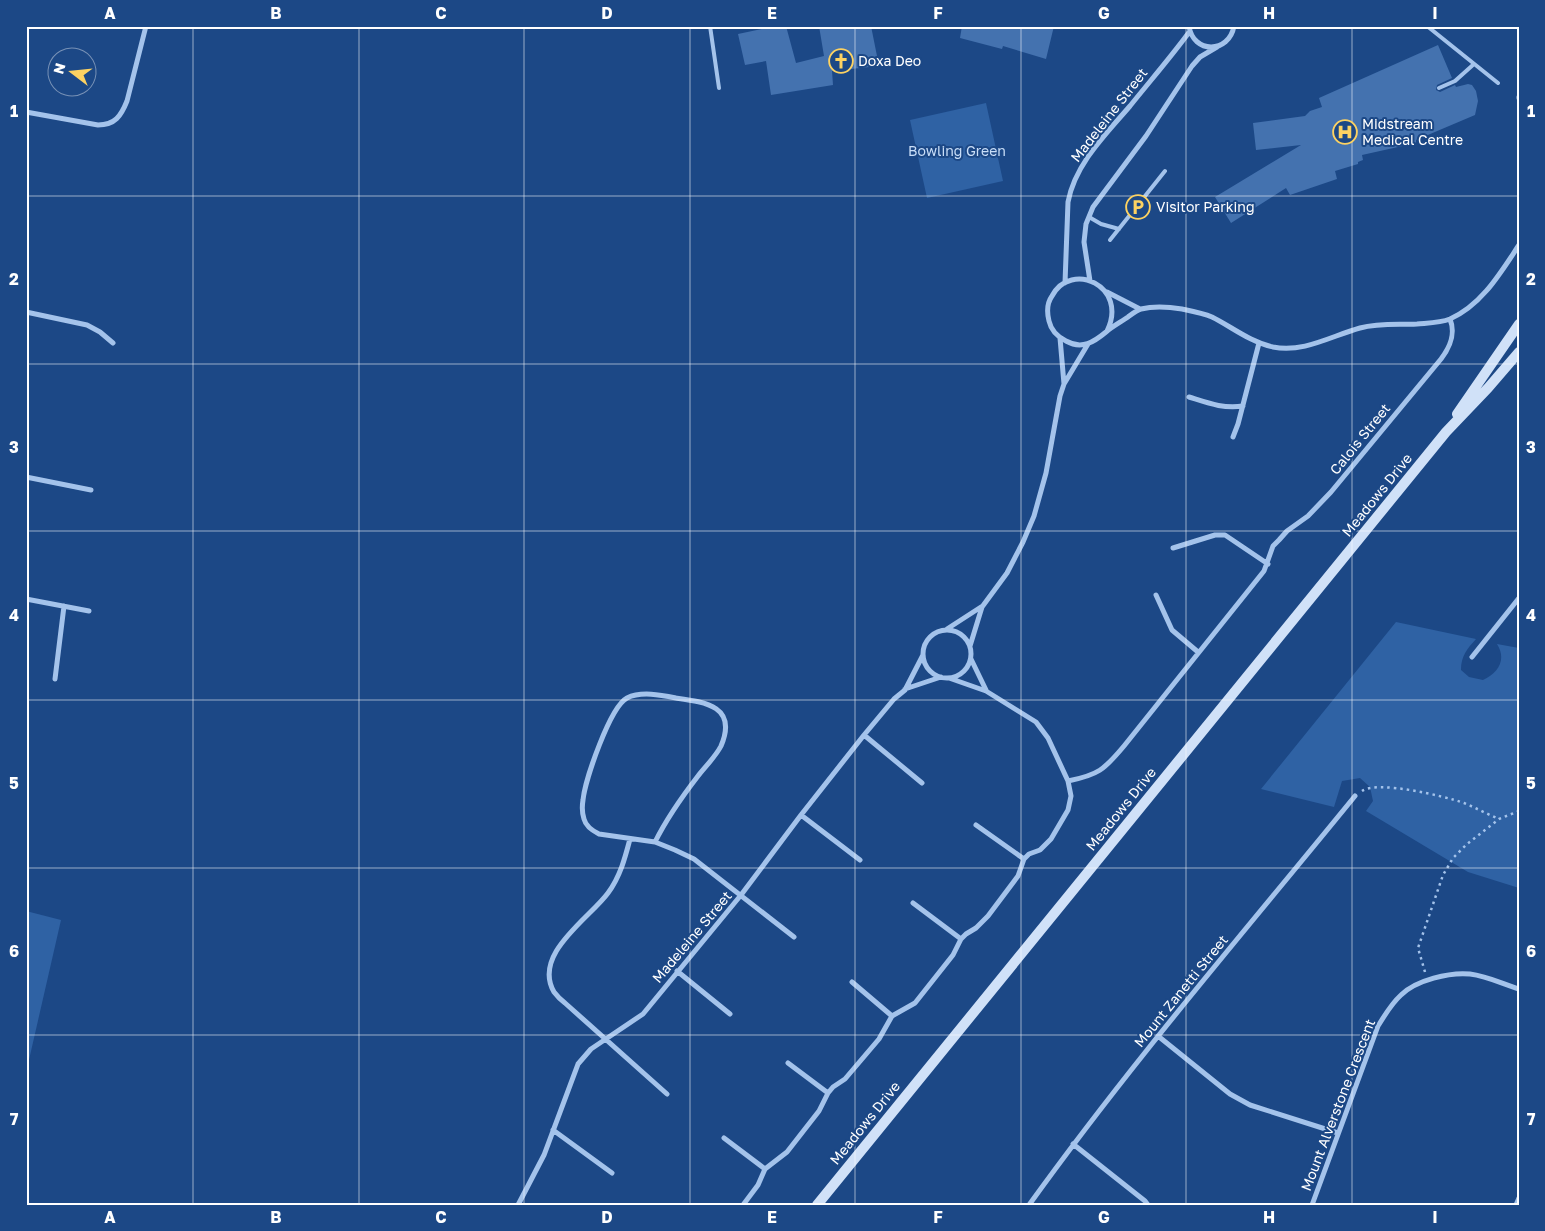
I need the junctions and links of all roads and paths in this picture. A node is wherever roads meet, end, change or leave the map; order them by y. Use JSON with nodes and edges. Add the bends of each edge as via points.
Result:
{"nodes":[{"id":1,"x":146,"y":26,"type":"edge"},
{"id":2,"x":710,"y":26,"type":"edge"},
{"id":3,"x":1234,"y":26,"type":"edge"},
{"id":4,"x":1427,"y":26,"type":"edge"},
{"id":5,"x":1190,"y":29,"type":"edge"},
{"id":6,"x":1217,"y":47,"type":"junction"},
{"id":7,"x":1474,"y":64,"type":"junction"},
{"id":8,"x":1498,"y":83,"type":"dead end"},
{"id":9,"x":719,"y":88,"type":"dead end"},
{"id":10,"x":1439,"y":88,"type":"dead end"},
{"id":11,"x":26,"y":112,"type":"edge"},
{"id":12,"x":1165,"y":171,"type":"dead end"},
{"id":13,"x":1089,"y":217,"type":"junction"},
{"id":14,"x":1119,"y":229,"type":"junction"},
{"id":15,"x":1110,"y":240,"type":"dead end"},
{"id":16,"x":1519,"y":245,"type":"edge"},
{"id":17,"x":1090,"y":281,"type":"junction"},
{"id":18,"x":1065,"y":283,"type":"junction"},
{"id":19,"x":1106,"y":292,"type":"junction"},
{"id":20,"x":1140,"y":309,"type":"junction"},
{"id":21,"x":26,"y":312,"type":"edge"},
{"id":22,"x":1450,"y":319,"type":"junction"},
{"id":23,"x":1519,"y":324,"type":"edge"},
{"id":24,"x":1107,"y":331,"type":"junction"},
{"id":25,"x":1060,"y":338,"type":"junction"},
{"id":26,"x":113,"y":343,"type":"dead end"},
{"id":27,"x":1260,"y":343,"type":"junction"},
{"id":28,"x":1088,"y":344,"type":"junction"},
{"id":29,"x":1519,"y":352,"type":"edge"},
{"id":30,"x":1064,"y":384,"type":"junction"},
{"id":31,"x":1189,"y":397,"type":"dead end"},
{"id":32,"x":1243,"y":406,"type":"junction"},
{"id":33,"x":1446,"y":432,"type":"junction"},
{"id":34,"x":1233,"y":437,"type":"dead end"},
{"id":35,"x":26,"y":477,"type":"edge"},
{"id":36,"x":91,"y":490,"type":"dead end"},
{"id":37,"x":1173,"y":548,"type":"dead end"},
{"id":38,"x":1268,"y":564,"type":"junction"},
{"id":39,"x":1156,"y":595,"type":"dead end"},
{"id":40,"x":1519,"y":598,"type":"edge"},
{"id":41,"x":26,"y":599,"type":"edge"},
{"id":42,"x":64,"y":606,"type":"junction"},
{"id":43,"x":982,"y":606,"type":"junction"},
{"id":44,"x":89,"y":611,"type":"dead end"},
{"id":45,"x":947,"y":629,"type":"junction"},
{"id":46,"x":970,"y":646,"type":"junction"},
{"id":47,"x":1198,"y":652,"type":"junction"},
{"id":48,"x":923,"y":655,"type":"junction"},
{"id":49,"x":1472,"y":657,"type":"dead end"},
{"id":50,"x":971,"y":659,"type":"junction"},
{"id":51,"x":941,"y":678,"type":"junction"},
{"id":52,"x":950,"y":678,"type":"junction"},
{"id":53,"x":55,"y":679,"type":"dead end"},
{"id":54,"x":905,"y":690,"type":"junction"},
{"id":55,"x":986,"y":691,"type":"junction"},
{"id":56,"x":864,"y":736,"type":"junction"},
{"id":57,"x":1068,"y":781,"type":"junction"},
{"id":58,"x":922,"y":782,"type":"dead end"},
{"id":59,"x":1356,"y":796,"type":"joint"},
{"id":60,"x":1519,"y":811,"type":"edge"},
{"id":61,"x":801,"y":815,"type":"junction"},
{"id":62,"x":1499,"y":819,"type":"junction"},
{"id":63,"x":976,"y":825,"type":"dead end"},
{"id":64,"x":630,"y":839,"type":"junction"},
{"id":65,"x":655,"y":842,"type":"junction"},
{"id":66,"x":1024,"y":859,"type":"junction"},
{"id":67,"x":860,"y":860,"type":"dead end"},
{"id":68,"x":741,"y":895,"type":"junction"},
{"id":69,"x":913,"y":903,"type":"dead end"},
{"id":70,"x":794,"y":937,"type":"dead end"},
{"id":71,"x":961,"y":939,"type":"junction"},
{"id":72,"x":677,"y":972,"type":"junction"},
{"id":73,"x":1428,"y":980,"type":"junction"},
{"id":74,"x":852,"y":982,"type":"dead end"},
{"id":75,"x":1519,"y":989,"type":"edge"},
{"id":76,"x":730,"y":1014,"type":"dead end"},
{"id":77,"x":892,"y":1016,"type":"junction"},
{"id":78,"x":1158,"y":1036,"type":"junction"},
{"id":79,"x":605,"y":1038,"type":"junction"},
{"id":80,"x":788,"y":1063,"type":"dead end"},
{"id":81,"x":828,"y":1093,"type":"junction"},
{"id":82,"x":667,"y":1094,"type":"dead end"},
{"id":83,"x":553,"y":1130,"type":"junction"},
{"id":84,"x":1338,"y":1133,"type":"junction"},
{"id":85,"x":724,"y":1138,"type":"dead end"},
{"id":86,"x":1073,"y":1144,"type":"junction"},
{"id":87,"x":765,"y":1169,"type":"junction"},
{"id":88,"x":612,"y":1173,"type":"dead end"},
{"id":89,"x":1519,"y":1198,"type":"edge"},
{"id":90,"x":518,"y":1205,"type":"edge"},
{"id":91,"x":742,"y":1205,"type":"edge"},
{"id":92,"x":817,"y":1205,"type":"edge"},
{"id":93,"x":1029,"y":1205,"type":"edge"},
{"id":94,"x":1148,"y":1205,"type":"edge"},
{"id":95,"x":1312,"y":1205,"type":"edge"},
{"id":96,"x":1516,"y":1205,"type":"edge"}],
"edges":[{"from":1,"to":11,"type":"street","via":[[127,101],[116,121],[98,125]]},
{"from":2,"to":9,"type":"lane"},
{"from":3,"to":6,"type":"street","via":[[1230,38]]},
{"from":4,"to":7,"type":"lane"},
{"from":5,"to":6,"type":"street","name":"Madeleine Street","via":[[1203,46]]},
{"from":5,"to":18,"type":"street","name":"Madeleine Street","via":[[1076,175],[1068,202]]},
{"from":6,"to":13,"type":"street","via":[[1192,66],[1146,136],[1093,206]]},
{"from":7,"to":8,"type":"lane"},
{"from":7,"to":10,"type":"lane"},
{"from":12,"to":14,"type":"lane"},
{"from":13,"to":14,"type":"lane"},
{"from":13,"to":17,"type":"street","via":[[1084,242]]},
{"from":14,"to":15,"type":"lane"},
{"from":16,"to":22,"type":"street","via":[[1488,289]]},
{"from":17,"to":18,"type":"street","via":[[1078,279]]},
{"from":17,"to":19,"type":"street"},
{"from":18,"to":25,"type":"street","name":"Madeleine Street","via":[[1052,295],[1048,304],[1049,323]]},
{"from":19,"to":20,"type":"street"},
{"from":19,"to":24,"type":"street","via":[[1113,310]]},
{"from":20,"to":24,"type":"street","name":"Madeleine Street"},
{"from":20,"to":27,"type":"street","via":[[1193,311],[1210,316]]},
{"from":21,"to":26,"type":"street","via":[[87,325]]},
{"from":22,"to":27,"type":"street","via":[[1423,324],[1369,326],[1294,348]]},
{"from":22,"to":38,"type":"street","name":"Calois Street","via":[[1452,342],[1441,359],[1331,492],[1279,540]]},
{"from":23,"to":33,"type":"street","name":"Meadows Drive"},
{"from":24,"to":28,"type":"street","name":"Madeleine Street"},
{"from":25,"to":28,"type":"street","via":[[1077,345]]},
{"from":25,"to":30,"type":"street","name":"Madeleine Street"},
{"from":27,"to":32,"type":"street"},
{"from":28,"to":30,"type":"street","name":"Madeleine Street"},
{"from":29,"to":33,"type":"street","name":"Meadows Drive"},
{"from":30,"to":43,"type":"street","name":"Madeleine Street","via":[[1034,516],[1006,573]]},
{"from":31,"to":32,"type":"street","via":[[1218,406]]},
{"from":32,"to":34,"type":"street"},
{"from":33,"to":92,"type":"street","name":"Meadows Drive"},
{"from":35,"to":36,"type":"street"},
{"from":37,"to":38,"type":"street","via":[[1225,535]]},
{"from":38,"to":47,"type":"street","name":"Calois Street"},
{"from":39,"to":47,"type":"street","via":[[1172,630]]},
{"from":40,"to":49,"type":"street"},
{"from":41,"to":42,"type":"street"},
{"from":42,"to":44,"type":"street"},
{"from":42,"to":53,"type":"street"},
{"from":43,"to":45,"type":"street","name":"Madeleine Street"},
{"from":43,"to":46,"type":"street","name":"Madeleine Street"},
{"from":45,"to":46,"type":"street","via":[[961,634]]},
{"from":45,"to":48,"type":"street","name":"Madeleine Street","via":[[932,634]]},
{"from":46,"to":50,"type":"street","name":"Madeleine Street"},
{"from":47,"to":57,"type":"street","name":"Calois Street","via":[[1112,761],[1088,777]]},
{"from":48,"to":51,"type":"street","via":[[928,669]]},
{"from":48,"to":54,"type":"street","name":"Madeleine Street"},
{"from":50,"to":52,"type":"street","via":[[964,671]]},
{"from":50,"to":55,"type":"street"},
{"from":51,"to":52,"type":"street","name":"Madeleine Street"},
{"from":51,"to":54,"type":"street","name":"Madeleine Street"},
{"from":52,"to":55,"type":"street","name":"Madeleine Street"},
{"from":54,"to":56,"type":"street","name":"Madeleine Street"},
{"from":55,"to":57,"type":"street","name":"Madeleine Street","via":[[1036,722],[1048,738]]},
{"from":56,"to":58,"type":"street"},
{"from":56,"to":61,"type":"street","name":"Madeleine Street"},
{"from":57,"to":66,"type":"street","via":[[1068,810],[1040,850]]},
{"from":59,"to":62,"type":"path","via":[[1367,788],[1399,788],[1463,803]]},
{"from":59,"to":78,"type":"street","name":"Mount Zanetti Street"},
{"from":60,"to":62,"type":"path"},
{"from":61,"to":67,"type":"street"},
{"from":61,"to":68,"type":"street","name":"Madeleine Street"},
{"from":62,"to":73,"type":"path","via":[[1466,844],[1443,875],[1418,948]]},
{"from":63,"to":66,"type":"street"},
{"from":64,"to":65,"type":"street"},
{"from":64,"to":65,"type":"street","via":[[599,834],[584,821],[583,800],[591,770],[612,717],[626,698],[636,694],[704,702],[723,716],[721,747],[672,810]]},
{"from":64,"to":79,"type":"street","via":[[620,872],[610,891],[564,940],[551,969],[550,981],[555,992]]},
{"from":65,"to":68,"type":"street","via":[[694,859]]},
{"from":66,"to":71,"type":"street","via":[[1018,876],[988,916]]},
{"from":68,"to":70,"type":"street"},
{"from":68,"to":72,"type":"street","name":"Madeleine Street"},
{"from":69,"to":71,"type":"street"},
{"from":71,"to":77,"type":"street","via":[[953,955],[915,1003]]},
{"from":72,"to":76,"type":"street"},
{"from":72,"to":79,"type":"street","name":"Madeleine Street","via":[[643,1014]]},
{"from":73,"to":75,"type":"street","name":"Mount Alverstone Crescent","via":[[1438,976],[1471,974]]},
{"from":73,"to":84,"type":"street","name":"Mount Alverstone Crescent","via":[[1403,993],[1390,1006],[1378,1026]]},
{"from":74,"to":77,"type":"street"},
{"from":77,"to":81,"type":"street","via":[[879,1039]]},
{"from":78,"to":84,"type":"street","via":[[1230,1094],[1250,1105]]},
{"from":78,"to":86,"type":"street","name":"Mount Zanetti Street"},
{"from":79,"to":82,"type":"street"},
{"from":79,"to":83,"type":"street","name":"Madeleine Street","via":[[578,1064]]},
{"from":80,"to":81,"type":"street"},
{"from":81,"to":87,"type":"street","via":[[819,1112],[787,1152]]},
{"from":83,"to":88,"type":"street"},
{"from":83,"to":90,"type":"street","name":"Madeleine Street"},
{"from":84,"to":95,"type":"street","name":"Mount Alverstone Crescent"},
{"from":85,"to":87,"type":"street"},
{"from":86,"to":93,"type":"street","name":"Mount Zanetti Street"},
{"from":86,"to":94,"type":"street"},
{"from":87,"to":91,"type":"street","via":[[758,1185]]},
{"from":89,"to":96,"type":"street"}]}
